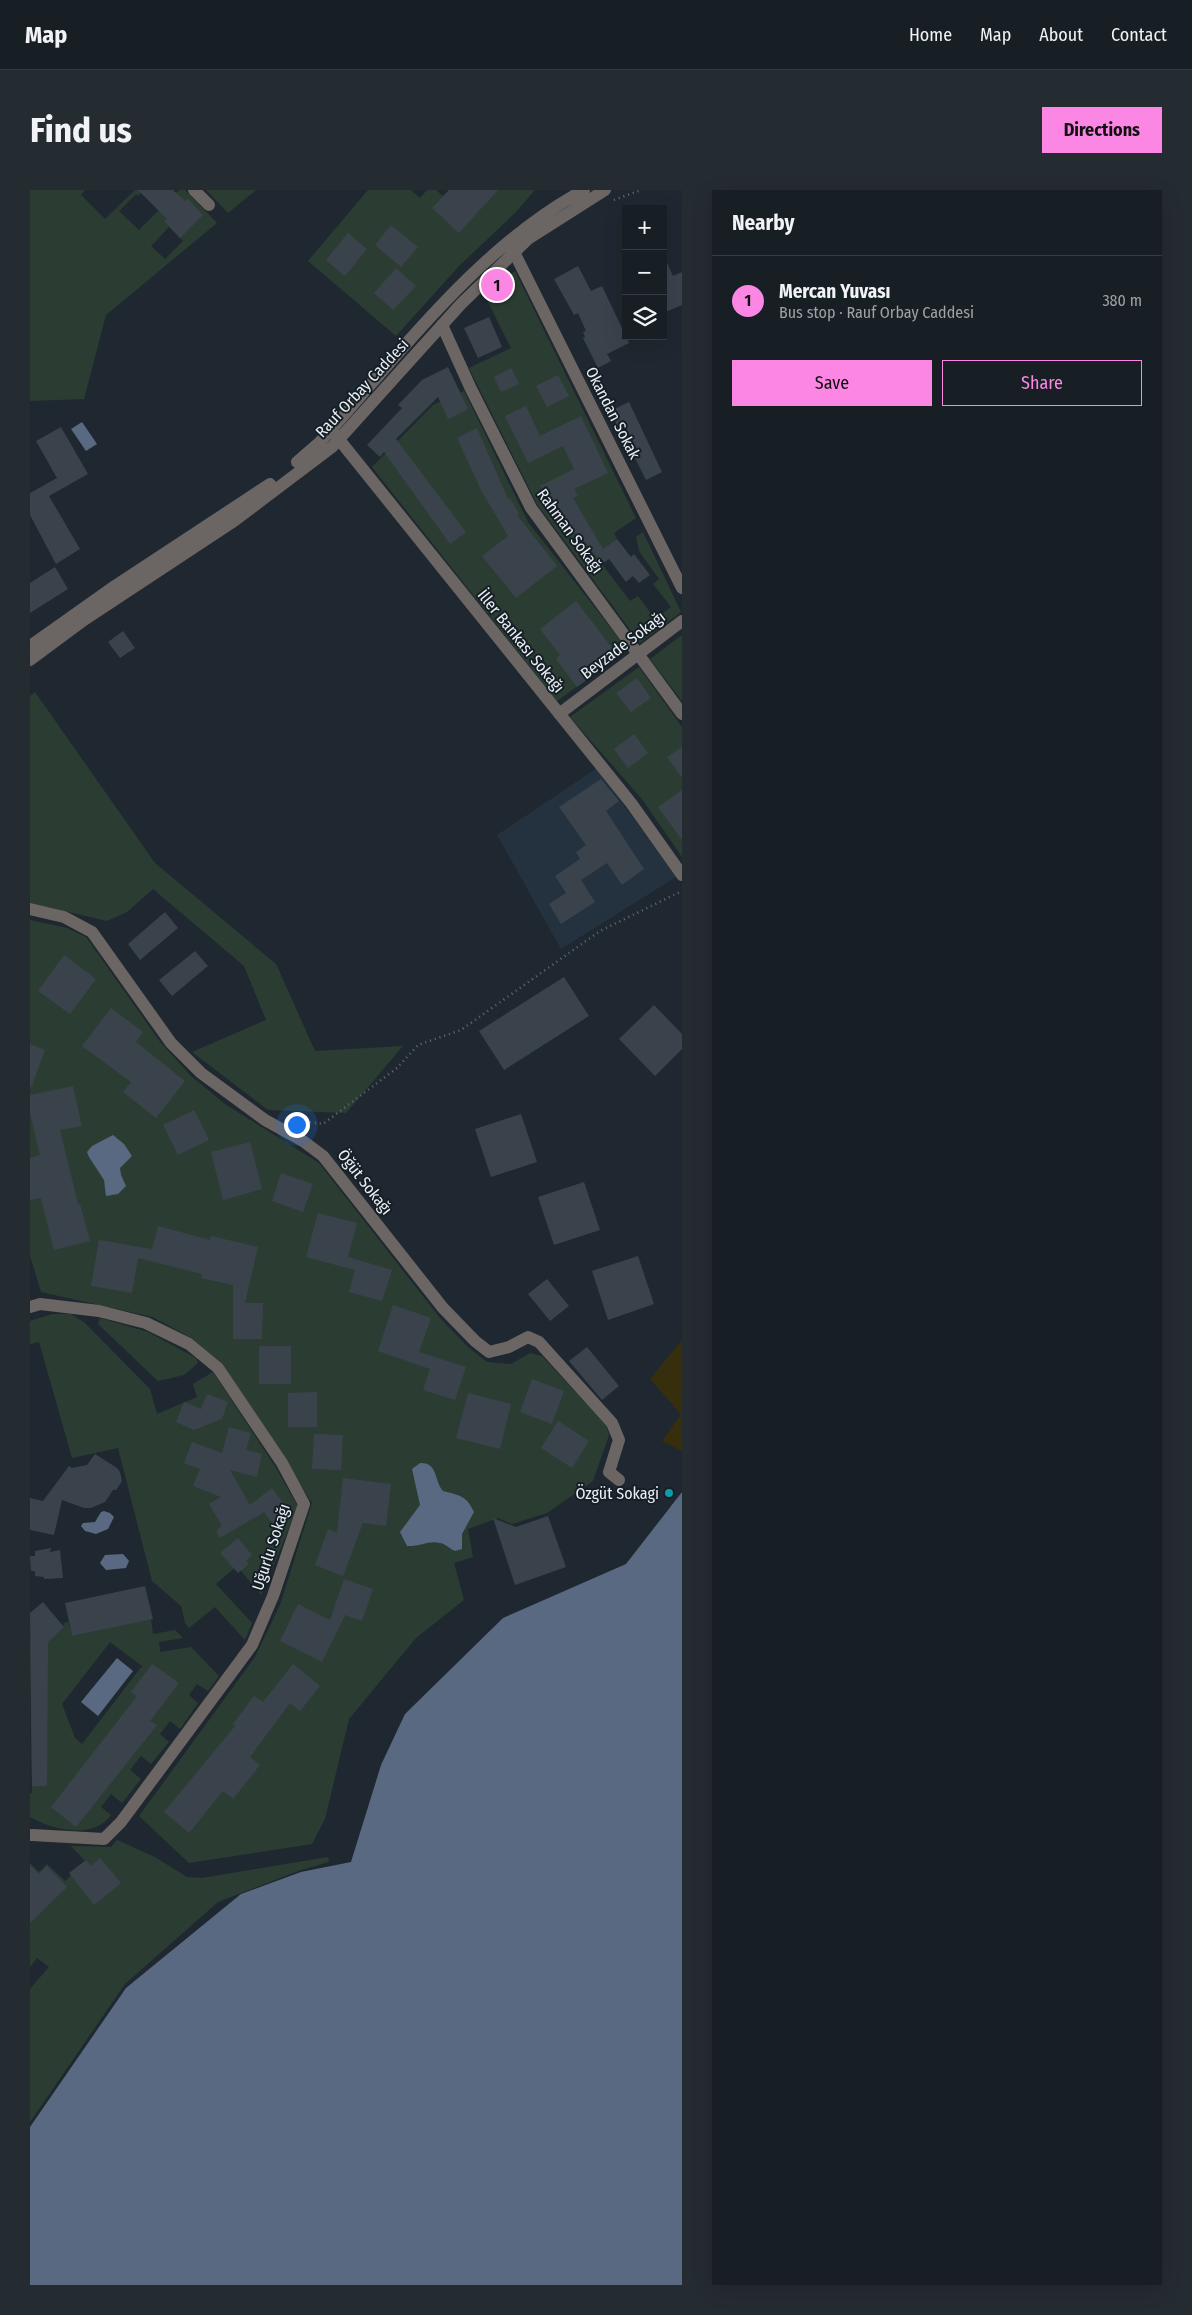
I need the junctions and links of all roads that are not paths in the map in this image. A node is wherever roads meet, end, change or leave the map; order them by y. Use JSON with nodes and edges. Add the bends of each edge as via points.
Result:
{"nodes":[{"id":1,"x":194,"y":190,"type":"edge"},
{"id":2,"x":584,"y":190,"type":"edge"},
{"id":3,"x":606,"y":196,"type":"edge"},
{"id":4,"x":209,"y":205,"type":"dead end"},
{"id":5,"x":514,"y":252,"type":"junction"},
{"id":6,"x":442,"y":325,"type":"junction"},
{"id":7,"x":335,"y":435,"type":"junction"},
{"id":8,"x":682,"y":588,"type":"edge"},
{"id":9,"x":682,"y":620,"type":"edge"},
{"id":10,"x":30,"y":646,"type":"edge"},
{"id":11,"x":637,"y":655,"type":"junction"},
{"id":12,"x":30,"y":660,"type":"edge"},
{"id":13,"x":559,"y":714,"type":"junction"},
{"id":14,"x":682,"y":714,"type":"edge"},
{"id":15,"x":682,"y":874,"type":"edge"},
{"id":16,"x":30,"y":909,"type":"edge"},
{"id":17,"x":30,"y":1308,"type":"edge"},
{"id":18,"x":619,"y":1480,"type":"dead end"},
{"id":19,"x":31,"y":1835,"type":"edge"}],
"edges":[{"from":1,"to":4,"type":"street"},
{"from":2,"to":7,"type":"street","name":"Rauf Orbay Caddesi","via":[[547,212],[464,282]]},
{"from":3,"to":5,"type":"street","name":"Rauf Orbay Caddesi","via":[[550,223]]},
{"from":5,"to":6,"type":"street","name":"Rauf Orbay Caddesi"},
{"from":5,"to":8,"type":"street","name":"Okandan Sokak"},
{"from":6,"to":7,"type":"street","name":"Rauf Orbay Caddesi"},
{"from":6,"to":11,"type":"street","name":"Rahman Sokağı","via":[[470,389],[531,508]]},
{"from":7,"to":10,"type":"street","name":"Rauf Orbay Caddesi","via":[[280,478]]},
{"from":7,"to":12,"type":"street","name":"Rauf Orbay Caddesi","via":[[234,520]]},
{"from":7,"to":13,"type":"street","name":"İller Bankası Sokağı"},
{"from":9,"to":11,"type":"street","name":"Beyzade Sokağı"},
{"from":11,"to":13,"type":"street","name":"Beyzade Sokağı"},
{"from":11,"to":14,"type":"street","name":"Rahman Sokağı"},
{"from":13,"to":15,"type":"street","name":"İller Bankası Sokağı","via":[[631,803]]},
{"from":16,"to":18,"type":"street","name":"Öğüt Sokağı","via":[[64,917],[92,932],[171,1043],[201,1073],[265,1120],[324,1156],[443,1308],[475,1341],[489,1352],[509,1348],[528,1337],[539,1342],[612,1422],[619,1440],[609,1472]]},
{"from":17,"to":19,"type":"street","name":"Uğurlu Sokağı","via":[[40,1304],[100,1311],[146,1323],[189,1344],[218,1368],[282,1463],[304,1504],[273,1596],[252,1645],[121,1822],[104,1839]]}]}
